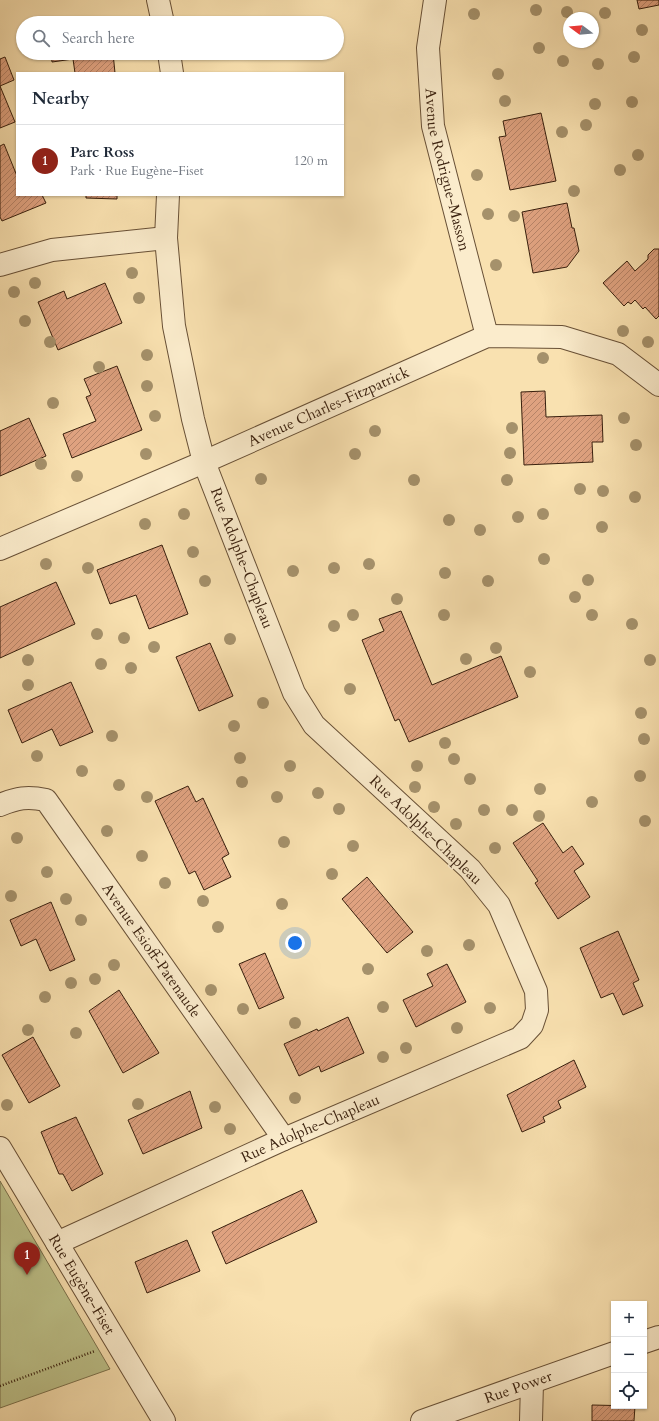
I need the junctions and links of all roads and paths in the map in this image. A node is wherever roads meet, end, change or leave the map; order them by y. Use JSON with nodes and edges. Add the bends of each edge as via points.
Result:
{"nodes":[{"id":1,"x":158,"y":0,"type":"edge"},
{"id":2,"x":435,"y":0,"type":"edge"},
{"id":3,"x":161,"y":16,"type":"edge"},
{"id":4,"x":169,"y":60,"type":"edge"},
{"id":5,"x":172,"y":72,"type":"edge"},
{"id":6,"x":168,"y":196,"type":"edge"},
{"id":7,"x":166,"y":238,"type":"junction"},
{"id":8,"x":0,"y":265,"type":"edge"},
{"id":9,"x":487,"y":336,"type":"junction"},
{"id":10,"x":659,"y":385,"type":"edge"},
{"id":11,"x":204,"y":462,"type":"junction"},
{"id":12,"x":0,"y":549,"type":"edge"},
{"id":13,"x":0,"y":804,"type":"edge"},
{"id":14,"x":284,"y":1139,"type":"junction"},
{"id":15,"x":0,"y":1148,"type":"edge"},
{"id":16,"x":57,"y":1243,"type":"junction"},
{"id":17,"x":659,"y":1336,"type":"edge"},
{"id":18,"x":647,"y":1341,"type":"edge"},
{"id":19,"x":118,"y":1343,"type":"junction"},
{"id":20,"x":611,"y":1354,"type":"edge"},
{"id":21,"x":532,"y":1383,"type":"junction"},
{"id":22,"x":0,"y":1386,"type":"edge"},
{"id":23,"x":164,"y":1421,"type":"edge"},
{"id":24,"x":422,"y":1421,"type":"edge"},
{"id":25,"x":530,"y":1421,"type":"edge"}],
"edges":[{"from":1,"to":3,"type":"street"},
{"from":2,"to":9,"type":"street","name":"Avenue Rodrigue-Masson","via":[[428,48],[433,126]]},
{"from":4,"to":5,"type":"street"},
{"from":6,"to":7,"type":"street","name":"Rue Adolphe-Chapleau"},
{"from":7,"to":8,"type":"street","via":[[52,250]]},
{"from":7,"to":11,"type":"street","name":"Rue Adolphe-Chapleau","via":[[174,326]]},
{"from":9,"to":10,"type":"street","name":"Avenue Charles-Fitzpatrick","via":[[562,337],[618,354]]},
{"from":9,"to":11,"type":"street","name":"Avenue Charles-Fitzpatrick"},
{"from":11,"to":12,"type":"street","name":"Avenue Charles-Fitzpatrick"},
{"from":11,"to":14,"type":"street","name":"Rue Adolphe-Chapleau","via":[[294,693],[314,725],[470,869],[499,905],[536,991],[536,1010],[532,1025],[520,1038]]},
{"from":13,"to":14,"type":"street","name":"Avenue Esioff-Patenaude","via":[[32,797],[46,800]]},
{"from":14,"to":16,"type":"street","name":"Rue Adolphe-Chapleau"},
{"from":15,"to":16,"type":"street","name":"Rue Eugène-Fiset"},
{"from":16,"to":19,"type":"street","name":"Rue Eugène-Fiset"},
{"from":17,"to":18,"type":"street"},
{"from":19,"to":22,"type":"path"},
{"from":19,"to":23,"type":"street","name":"Rue Eugène-Fiset"},
{"from":20,"to":21,"type":"street","name":"Rue Power"},
{"from":21,"to":24,"type":"street","name":"Rue Power"},
{"from":21,"to":25,"type":"street"}]}
